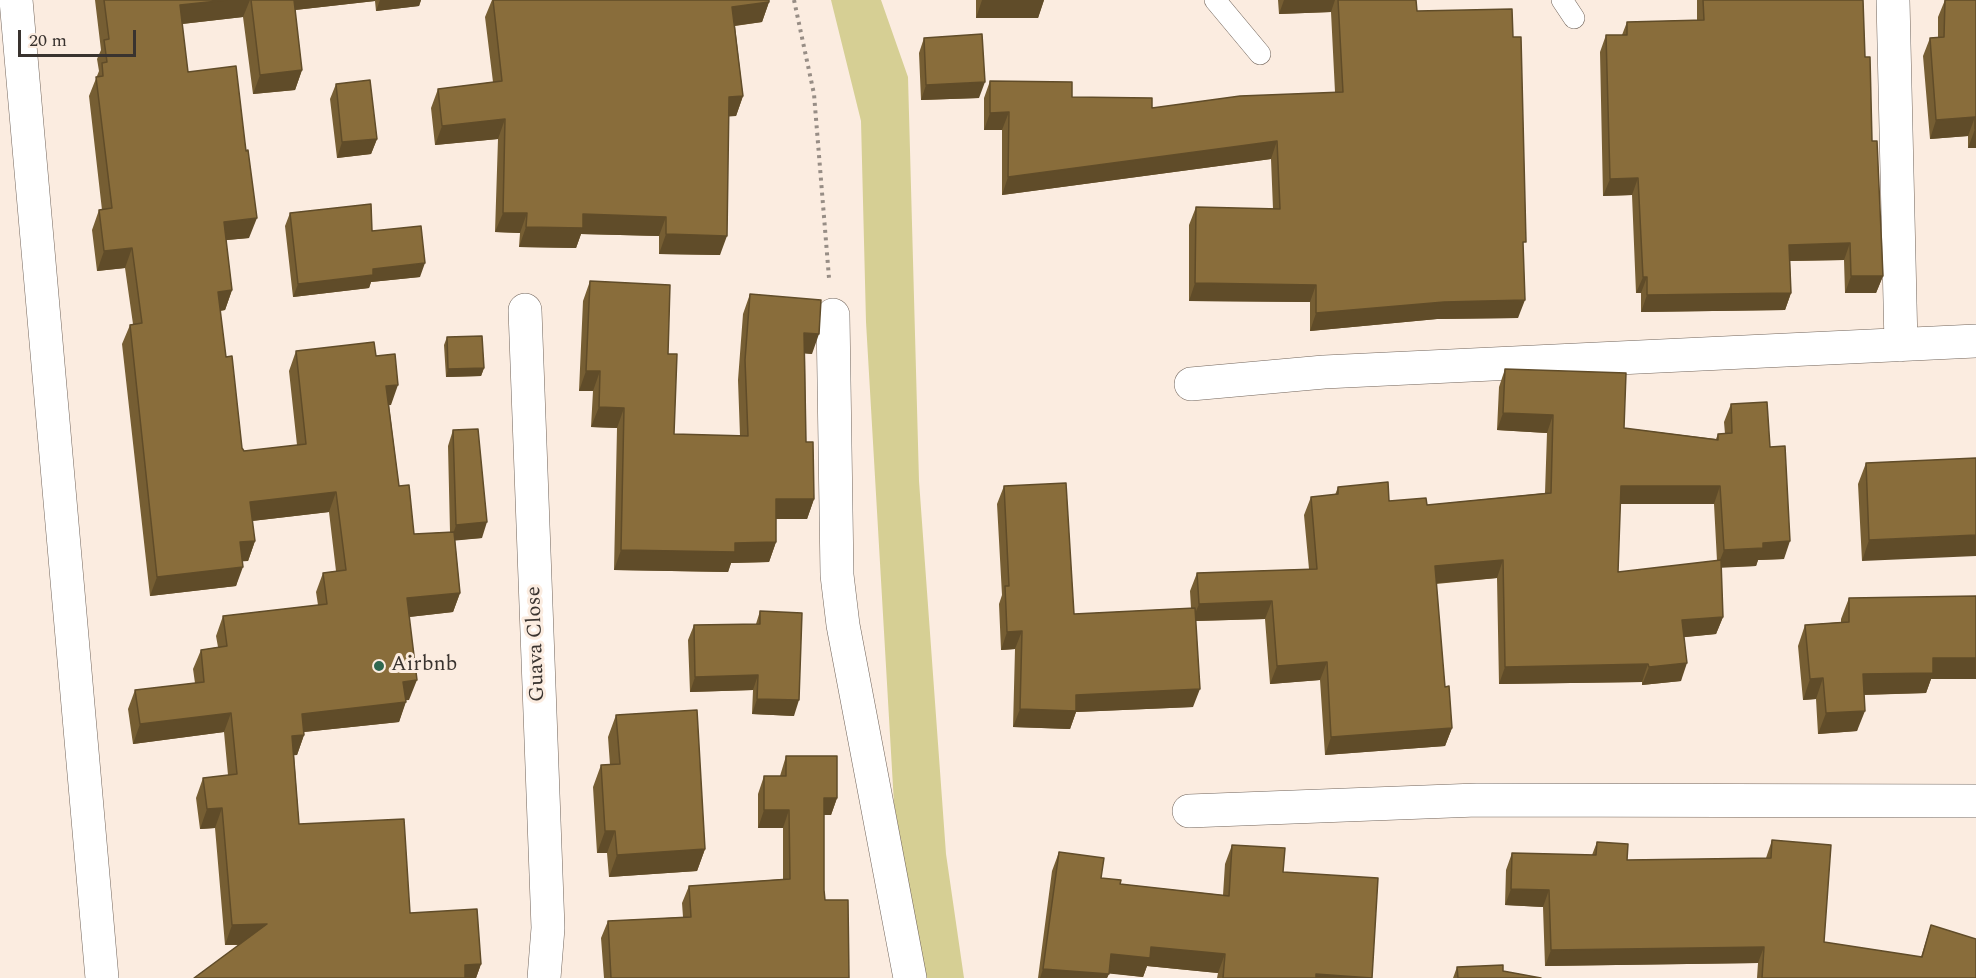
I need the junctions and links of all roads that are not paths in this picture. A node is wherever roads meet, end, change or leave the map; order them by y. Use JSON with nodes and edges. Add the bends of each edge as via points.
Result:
{"nodes":[{"id":1,"x":16,"y":0,"type":"edge"},
{"id":2,"x":1215,"y":0,"type":"edge"},
{"id":3,"x":1562,"y":0,"type":"edge"},
{"id":4,"x":1893,"y":0,"type":"edge"},
{"id":5,"x":1574,"y":18,"type":"dead end"},
{"id":6,"x":1260,"y":54,"type":"dead end"},
{"id":7,"x":525,"y":310,"type":"dead end"},
{"id":8,"x":833,"y":315,"type":"road end"},
{"id":9,"x":1976,"y":341,"type":"edge"},
{"id":10,"x":1901,"y":345,"type":"junction"},
{"id":11,"x":1191,"y":384,"type":"dead end"},
{"id":12,"x":1976,"y":801,"type":"edge"},
{"id":13,"x":1189,"y":811,"type":"dead end"},
{"id":14,"x":102,"y":978,"type":"edge"},
{"id":15,"x":544,"y":978,"type":"edge"},
{"id":16,"x":910,"y":978,"type":"edge"}],
"edges":[{"from":1,"to":14,"type":"street"},
{"from":2,"to":6,"type":"lane"},
{"from":3,"to":5,"type":"lane"},
{"from":4,"to":10,"type":"street"},
{"from":7,"to":15,"type":"street","name":"Guava Close","via":[[548,928]]},
{"from":8,"to":16,"type":"street","via":[[837,575]]},
{"from":9,"to":10,"type":"street"},
{"from":10,"to":11,"type":"street","via":[[1324,372]]},
{"from":12,"to":13,"type":"street","via":[[1477,800]]}]}
